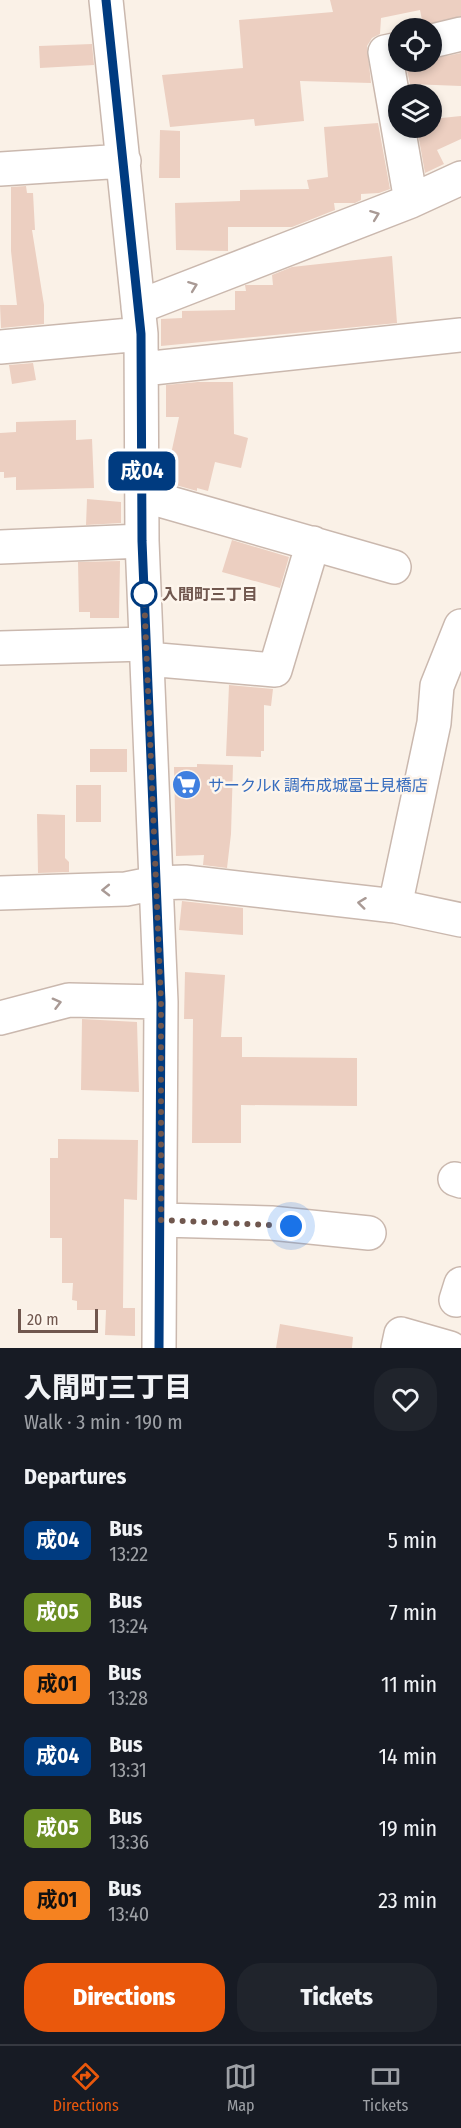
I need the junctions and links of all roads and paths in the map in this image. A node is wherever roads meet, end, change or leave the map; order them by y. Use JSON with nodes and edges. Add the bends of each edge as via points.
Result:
{"nodes":[{"id":1,"x":106,"y":0,"type":"edge"},
{"id":2,"x":461,"y":34,"type":"edge"},
{"id":3,"x":442,"y":39,"type":"edge"},
{"id":4,"x":388,"y":51,"type":"edge"},
{"id":5,"x":388,"y":69,"type":"edge"},
{"id":6,"x":388,"y":72,"type":"edge"},
{"id":7,"x":124,"y":160,"type":"junction"},
{"id":8,"x":0,"y":169,"type":"edge"},
{"id":9,"x":461,"y":178,"type":"edge"},
{"id":10,"x":411,"y":201,"type":"junction"},
{"id":11,"x":140,"y":321,"type":"junction"},
{"id":12,"x":461,"y":335,"type":"edge"},
{"id":13,"x":0,"y":347,"type":"edge"},
{"id":14,"x":142,"y":369,"type":"junction"},
{"id":15,"x":142,"y":495,"type":"junction"},
{"id":16,"x":142,"y":541,"type":"junction"},
{"id":17,"x":313,"y":543,"type":"junction"},
{"id":18,"x":0,"y":547,"type":"edge"},
{"id":19,"x":394,"y":567,"type":"dead end"},
{"id":20,"x":461,"y":627,"type":"edge"},
{"id":21,"x":0,"y":648,"type":"edge"},
{"id":22,"x":146,"y":652,"type":"junction"},
{"id":23,"x":156,"y":883,"type":"junction"},
{"id":24,"x":0,"y":892,"type":"edge"},
{"id":25,"x":395,"y":906,"type":"junction"},
{"id":26,"x":461,"y":920,"type":"edge"},
{"id":27,"x":161,"y":1002,"type":"junction"},
{"id":28,"x":0,"y":1018,"type":"edge"},
{"id":29,"x":161,"y":1220,"type":"junction"},
{"id":30,"x":369,"y":1233,"type":"dead end"},
{"id":31,"x":159,"y":1348,"type":"edge"},
{"id":32,"x":398,"y":1348,"type":"edge"},
{"id":33,"x":450,"y":1348,"type":"edge"}],
"edges":[{"from":1,"to":7,"type":"street"},
{"from":2,"to":3,"type":"street"},
{"from":4,"to":5,"type":"street"},
{"from":6,"to":10,"type":"street"},
{"from":7,"to":8,"type":"street"},
{"from":7,"to":11,"type":"street"},
{"from":9,"to":10,"type":"street"},
{"from":11,"to":10,"type":"street","one_way":true},
{"from":11,"to":13,"type":"street"},
{"from":11,"to":14,"type":"street"},
{"from":12,"to":14,"type":"street"},
{"from":14,"to":15,"type":"street"},
{"from":15,"to":16,"type":"street"},
{"from":15,"to":17,"type":"street"},
{"from":16,"to":18,"type":"street"},
{"from":16,"to":22,"type":"street"},
{"from":17,"to":19,"type":"street"},
{"from":17,"to":22,"type":"street","via":[[275,670]]},
{"from":20,"to":25,"type":"street","via":[[438,686],[434,723]]},
{"from":21,"to":22,"type":"street"},
{"from":22,"to":23,"type":"street"},
{"from":23,"to":24,"type":"street","one_way":true,"via":[[126,890]]},
{"from":25,"to":23,"type":"street","one_way":true,"via":[[185,882]]},
{"from":23,"to":27,"type":"street"},
{"from":25,"to":26,"type":"street"},
{"from":28,"to":27,"type":"street","one_way":true,"via":[[69,1000]]},
{"from":27,"to":29,"type":"street"},
{"from":29,"to":30,"type":"street","via":[[271,1223]]},
{"from":29,"to":31,"type":"street"},
{"from":32,"to":33,"type":"street","via":[[401,1334]]}]}
